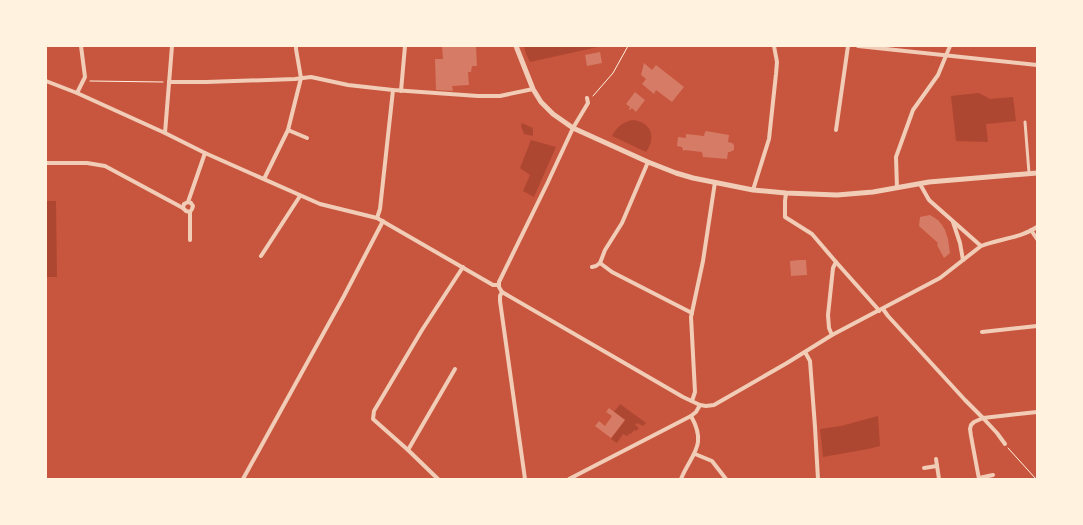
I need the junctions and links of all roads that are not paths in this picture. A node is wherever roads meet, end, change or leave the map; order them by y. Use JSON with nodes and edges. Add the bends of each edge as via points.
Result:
{"nodes":[{"id":1,"x":81,"y":46,"type":"edge"},
{"id":2,"x":172,"y":46,"type":"edge"},
{"id":3,"x":296,"y":46,"type":"edge"},
{"id":4,"x":405,"y":46,"type":"edge"},
{"id":5,"x":516,"y":46,"type":"edge"},
{"id":6,"x":774,"y":46,"type":"edge"},
{"id":7,"x":848,"y":46,"type":"edge"},
{"id":8,"x":858,"y":46,"type":"edge"},
{"id":9,"x":950,"y":46,"type":"edge"},
{"id":10,"x":946,"y":56,"type":"junction"},
{"id":11,"x":1037,"y":65,"type":"edge"},
{"id":12,"x":301,"y":78,"type":"junction"},
{"id":13,"x":46,"y":81,"type":"edge"},
{"id":14,"x":169,"y":82,"type":"junction"},
{"id":15,"x":533,"y":89,"type":"junction"},
{"id":16,"x":393,"y":90,"type":"junction"},
{"id":17,"x":401,"y":91,"type":"junction"},
{"id":18,"x":77,"y":94,"type":"junction"},
{"id":19,"x":586,"y":98,"type":"road end"},
{"id":20,"x":1025,"y":122,"type":"dead end"},
{"id":21,"x":573,"y":128,"type":"junction"},
{"id":22,"x":288,"y":130,"type":"junction"},
{"id":23,"x":836,"y":130,"type":"dead end"},
{"id":24,"x":165,"y":133,"type":"junction"},
{"id":25,"x":307,"y":138,"type":"dead end"},
{"id":26,"x":205,"y":153,"type":"junction"},
{"id":27,"x":648,"y":162,"type":"junction"},
{"id":28,"x":46,"y":163,"type":"edge"},
{"id":29,"x":1029,"y":173,"type":"junction"},
{"id":30,"x":1037,"y":173,"type":"edge"},
{"id":31,"x":264,"y":179,"type":"junction"},
{"id":32,"x":715,"y":182,"type":"junction"},
{"id":33,"x":920,"y":184,"type":"junction"},
{"id":34,"x":897,"y":188,"type":"junction"},
{"id":35,"x":753,"y":190,"type":"junction"},
{"id":36,"x":786,"y":193,"type":"junction"},
{"id":37,"x":300,"y":196,"type":"junction"},
{"id":38,"x":188,"y":202,"type":"junction"},
{"id":39,"x":183,"y":208,"type":"junction"},
{"id":40,"x":190,"y":212,"type":"junction"},
{"id":41,"x":377,"y":218,"type":"junction"},
{"id":42,"x":383,"y":221,"type":"junction"},
{"id":43,"x":953,"y":221,"type":"junction"},
{"id":44,"x":1037,"y":227,"type":"edge"},
{"id":45,"x":1031,"y":230,"type":"junction"},
{"id":46,"x":1037,"y":239,"type":"edge"},
{"id":47,"x":190,"y":240,"type":"dead end"},
{"id":48,"x":981,"y":246,"type":"junction"},
{"id":49,"x":261,"y":256,"type":"dead end"},
{"id":50,"x":963,"y":260,"type":"junction"},
{"id":51,"x":836,"y":262,"type":"junction"},
{"id":52,"x":600,"y":263,"type":"junction"},
{"id":53,"x":462,"y":267,"type":"junction"},
{"id":54,"x":592,"y":267,"type":"dead end"},
{"id":55,"x":498,"y":286,"type":"junction"},
{"id":56,"x":502,"y":292,"type":"junction"},
{"id":57,"x":881,"y":310,"type":"junction"},
{"id":58,"x":692,"y":313,"type":"junction"},
{"id":59,"x":1037,"y":326,"type":"edge"},
{"id":60,"x":982,"y":332,"type":"dead end"},
{"id":61,"x":832,"y":335,"type":"junction"},
{"id":62,"x":805,"y":352,"type":"junction"},
{"id":63,"x":455,"y":369,"type":"dead end"},
{"id":64,"x":692,"y":401,"type":"junction"},
{"id":65,"x":700,"y":405,"type":"junction"},
{"id":66,"x":1037,"y":412,"type":"edge"},
{"id":67,"x":691,"y":416,"type":"junction"},
{"id":68,"x":983,"y":418,"type":"junction"},
{"id":69,"x":1005,"y":444,"type":"road end"},
{"id":70,"x":408,"y":450,"type":"junction"},
{"id":71,"x":695,"y":454,"type":"junction"},
{"id":72,"x":936,"y":459,"type":"dead end"},
{"id":73,"x":937,"y":466,"type":"junction"},
{"id":74,"x":924,"y":468,"type":"dead end"},
{"id":75,"x":994,"y":475,"type":"dead end"},
{"id":76,"x":979,"y":478,"type":"edge"},
{"id":77,"x":243,"y":479,"type":"edge"},
{"id":78,"x":438,"y":479,"type":"edge"},
{"id":79,"x":525,"y":479,"type":"edge"},
{"id":80,"x":569,"y":479,"type":"edge"},
{"id":81,"x":681,"y":479,"type":"edge"},
{"id":82,"x":726,"y":479,"type":"edge"},
{"id":83,"x":818,"y":479,"type":"edge"},
{"id":84,"x":939,"y":479,"type":"edge"}],
"edges":[{"from":1,"to":18,"type":"street","via":[[85,77]]},
{"from":2,"to":14,"type":"street"},
{"from":3,"to":12,"type":"street"},
{"from":4,"to":17,"type":"street"},
{"from":5,"to":15,"type":"street"},
{"from":6,"to":35,"type":"street","via":[[776,74],[769,139]]},
{"from":7,"to":23,"type":"street"},
{"from":8,"to":10,"type":"street"},
{"from":9,"to":10,"type":"street"},
{"from":10,"to":11,"type":"street"},
{"from":10,"to":34,"type":"street","via":[[938,75],[913,110],[896,157]]},
{"from":12,"to":14,"type":"street"},
{"from":12,"to":16,"type":"street"},
{"from":12,"to":22,"type":"street"},
{"from":13,"to":18,"type":"street"},
{"from":14,"to":24,"type":"street"},
{"from":15,"to":17,"type":"street","via":[[500,96]]},
{"from":15,"to":21,"type":"street","via":[[550,112]]},
{"from":16,"to":17,"type":"street"},
{"from":16,"to":41,"type":"street"},
{"from":18,"to":24,"type":"street"},
{"from":19,"to":21,"type":"street","via":[[588,103]]},
{"from":20,"to":29,"type":"street"},
{"from":21,"to":27,"type":"street"},
{"from":21,"to":55,"type":"street"},
{"from":22,"to":25,"type":"street"},
{"from":22,"to":31,"type":"street"},
{"from":24,"to":26,"type":"street"},
{"from":26,"to":31,"type":"street"},
{"from":26,"to":38,"type":"street"},
{"from":27,"to":32,"type":"street","via":[[676,173]]},
{"from":27,"to":52,"type":"street","via":[[622,223]]},
{"from":28,"to":39,"type":"street","via":[[87,163],[105,166]]},
{"from":29,"to":30,"type":"street"},
{"from":29,"to":33,"type":"street"},
{"from":31,"to":37,"type":"street"},
{"from":32,"to":35,"type":"street"},
{"from":32,"to":58,"type":"street","via":[[704,261]]},
{"from":33,"to":34,"type":"street"},
{"from":33,"to":43,"type":"street","via":[[929,200]]},
{"from":34,"to":36,"type":"street","via":[[837,195]]},
{"from":35,"to":36,"type":"street"},
{"from":36,"to":51,"type":"street","via":[[785,217],[812,234]]},
{"from":37,"to":41,"type":"street","via":[[320,204]]},
{"from":37,"to":49,"type":"street"},
{"from":38,"to":39,"type":"street"},
{"from":38,"to":40,"type":"street","via":[[193,206]]},
{"from":39,"to":40,"type":"street"},
{"from":40,"to":47,"type":"street"},
{"from":41,"to":42,"type":"street"},
{"from":42,"to":53,"type":"street"},
{"from":42,"to":77,"type":"street"},
{"from":43,"to":48,"type":"street"},
{"from":43,"to":50,"type":"street"},
{"from":44,"to":45,"type":"street"},
{"from":45,"to":46,"type":"street"},
{"from":45,"to":48,"type":"street"},
{"from":48,"to":50,"type":"street"},
{"from":50,"to":57,"type":"street","via":[[940,278]]},
{"from":51,"to":57,"type":"street"},
{"from":51,"to":61,"type":"street","via":[[833,268],[828,315]]},
{"from":52,"to":54,"type":"street"},
{"from":52,"to":58,"type":"street","via":[[612,272]]},
{"from":53,"to":55,"type":"street"},
{"from":53,"to":70,"type":"street","via":[[374,411],[374,419]]},
{"from":55,"to":56,"type":"street"},
{"from":56,"to":64,"type":"street"},
{"from":56,"to":79,"type":"street","via":[[500,300]]},
{"from":57,"to":61,"type":"street"},
{"from":57,"to":68,"type":"street"},
{"from":58,"to":64,"type":"street","via":[[695,392]]},
{"from":59,"to":60,"type":"street"},
{"from":61,"to":62,"type":"street"},
{"from":62,"to":65,"type":"street","via":[[714,404]]},
{"from":62,"to":83,"type":"street","via":[[810,361]]},
{"from":63,"to":70,"type":"street"},
{"from":64,"to":65,"type":"street"},
{"from":65,"to":67,"type":"street"},
{"from":66,"to":68,"type":"street"},
{"from":67,"to":71,"type":"street","via":[[698,440]]},
{"from":67,"to":80,"type":"street"},
{"from":68,"to":69,"type":"street"},
{"from":68,"to":76,"type":"street","via":[[974,422],[970,429]]},
{"from":70,"to":78,"type":"street"},
{"from":71,"to":81,"type":"street"},
{"from":71,"to":82,"type":"street","via":[[712,461]]},
{"from":72,"to":73,"type":"street"},
{"from":73,"to":74,"type":"street"},
{"from":73,"to":84,"type":"street"},
{"from":75,"to":76,"type":"street"}]}
